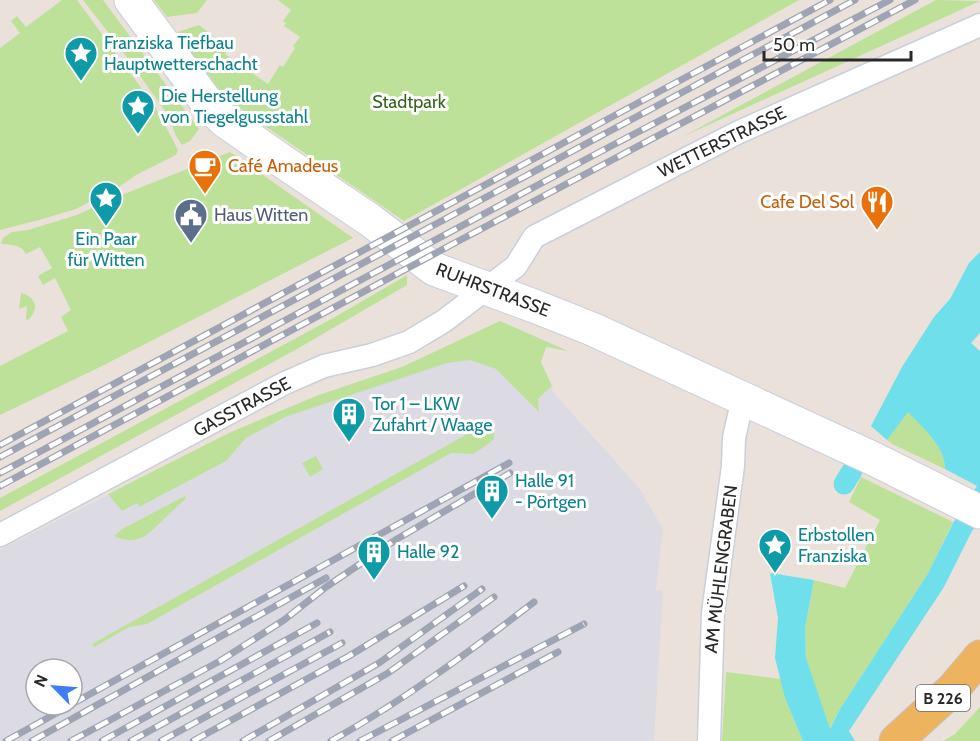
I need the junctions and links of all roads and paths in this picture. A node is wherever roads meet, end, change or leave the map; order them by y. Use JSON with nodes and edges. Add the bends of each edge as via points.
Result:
{"nodes":[{"id":1,"x":131,"y":1,"type":"edge"},
{"id":2,"x":980,"y":25,"type":"edge"},
{"id":3,"x":485,"y":289,"type":"junction"},
{"id":4,"x":743,"y":398,"type":"junction"},
{"id":5,"x":980,"y":512,"type":"edge"},
{"id":6,"x":0,"y":535,"type":"edge"},
{"id":7,"x":980,"y":657,"type":"edge"},
{"id":8,"x":709,"y":741,"type":"edge"},
{"id":9,"x":896,"y":741,"type":"edge"}],
"edges":[{"from":1,"to":3,"type":"main road","name":"RUHRSTRASSE","via":[[211,108],[225,121],[370,220],[434,269]]},
{"from":2,"to":3,"type":"street","name":"WETTERSTRASSE","via":[[739,132],[534,237],[516,266]]},
{"from":3,"to":4,"type":"main road","name":"RUHRSTRASSE","via":[[592,329]]},
{"from":3,"to":6,"type":"street","name":"GASSTRASSE","via":[[409,342],[324,366],[285,383]]},
{"from":4,"to":5,"type":"main road","name":"RUHRSTRASSE"},
{"from":4,"to":8,"type":"street","name":"AM MÜHLENGRABEN","via":[[734,438],[713,614]]},
{"from":7,"to":9,"type":"main road","number":"B 226","via":[[953,689]]}]}
